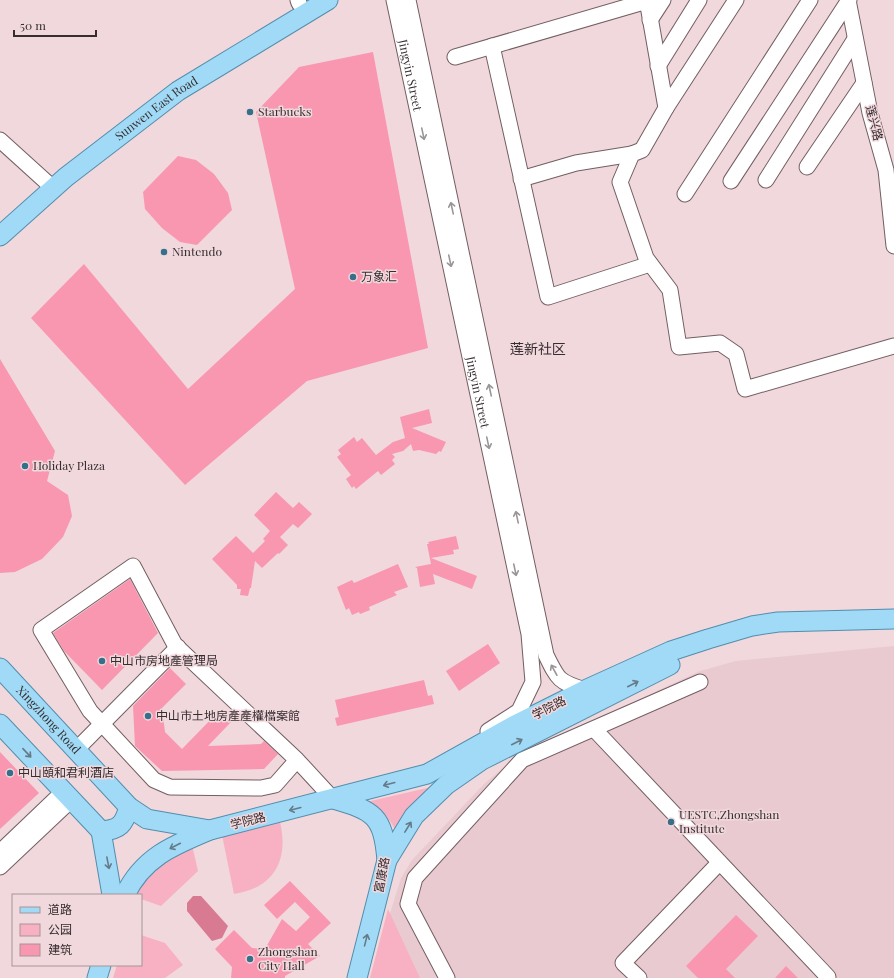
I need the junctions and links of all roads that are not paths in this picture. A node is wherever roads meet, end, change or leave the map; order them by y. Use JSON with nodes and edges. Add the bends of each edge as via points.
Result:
{"nodes":[{"id":1,"x":328,"y":0,"type":"edge"},
{"id":2,"x":394,"y":0,"type":"edge"},
{"id":3,"x":408,"y":0,"type":"edge"},
{"id":4,"x":664,"y":0,"type":"edge"},
{"id":5,"x":699,"y":0,"type":"edge"},
{"id":6,"x":736,"y":0,"type":"edge"},
{"id":7,"x":810,"y":0,"type":"edge"},
{"id":8,"x":848,"y":0,"type":"edge"},
{"id":9,"x":301,"y":1,"type":"edge"},
{"id":10,"x":647,"y":1,"type":"edge"},
{"id":11,"x":650,"y":20,"type":"junction"},
{"id":12,"x":855,"y":39,"type":"junction"},
{"id":13,"x":492,"y":46,"type":"junction"},
{"id":14,"x":455,"y":57,"type":"dead end"},
{"id":15,"x":658,"y":66,"type":"junction"},
{"id":16,"x":864,"y":83,"type":"junction"},
{"id":17,"x":666,"y":108,"type":"junction"},
{"id":18,"x":0,"y":140,"type":"edge"},
{"id":19,"x":632,"y":154,"type":"junction"},
{"id":20,"x":807,"y":167,"type":"dead end"},
{"id":21,"x":521,"y":179,"type":"junction"},
{"id":22,"x":766,"y":180,"type":"dead end"},
{"id":23,"x":731,"y":181,"type":"dead end"},
{"id":24,"x":49,"y":185,"type":"junction"},
{"id":25,"x":685,"y":194,"type":"dead end"},
{"id":26,"x":0,"y":224,"type":"edge"},
{"id":27,"x":0,"y":236,"type":"edge"},
{"id":28,"x":894,"y":246,"type":"edge"},
{"id":29,"x":650,"y":264,"type":"junction"},
{"id":30,"x":894,"y":346,"type":"edge"},
{"id":31,"x":894,"y":618,"type":"edge"},
{"id":32,"x":894,"y":628,"type":"edge"},
{"id":33,"x":178,"y":647,"type":"junction"},
{"id":34,"x":0,"y":668,"type":"edge"},
{"id":35,"x":700,"y":682,"type":"dead end"},
{"id":36,"x":585,"y":690,"type":"junction"},
{"id":37,"x":0,"y":724,"type":"edge"},
{"id":38,"x":594,"y":729,"type":"junction"},
{"id":39,"x":76,"y":750,"type":"junction"},
{"id":40,"x":460,"y":756,"type":"junction"},
{"id":41,"x":297,"y":760,"type":"junction"},
{"id":42,"x":67,"y":796,"type":"junction"},
{"id":43,"x":333,"y":799,"type":"junction"},
{"id":44,"x":129,"y":807,"type":"junction"},
{"id":45,"x":210,"y":830,"type":"junction"},
{"id":46,"x":101,"y":831,"type":"junction"},
{"id":47,"x":0,"y":852,"type":"edge"},
{"id":48,"x":387,"y":860,"type":"junction"},
{"id":49,"x":719,"y":863,"type":"junction"},
{"id":50,"x":0,"y":867,"type":"edge"},
{"id":51,"x":112,"y":894,"type":"edge"},
{"id":52,"x":126,"y":894,"type":"edge"},
{"id":53,"x":101,"y":966,"type":"edge"},
{"id":54,"x":828,"y":977,"type":"dead end"},
{"id":55,"x":97,"y":978,"type":"edge"},
{"id":56,"x":357,"y":978,"type":"edge"},
{"id":57,"x":447,"y":978,"type":"edge"},
{"id":58,"x":640,"y":978,"type":"edge"}],
"edges":[{"from":1,"to":24,"type":"main road","name":"Sunwen East Road","via":[[178,91]]},
{"from":2,"to":40,"type":"street","name":"Jingyin Street","one_way":true,"via":[[529,634],[533,682],[519,711],[481,735]]},
{"from":36,"to":3,"type":"street","name":"Jingyin Street","one_way":true,"via":[[564,683],[555,675],[546,655]]},
{"from":4,"to":11,"type":"street"},
{"from":5,"to":15,"type":"street"},
{"from":6,"to":17,"type":"street"},
{"from":7,"to":25,"type":"street"},
{"from":8,"to":12,"type":"street","name":"莲兴路"},
{"from":8,"to":23,"type":"street"},
{"from":9,"to":24,"type":"main road","name":"Sunwen East Road","via":[[170,84]]},
{"from":10,"to":11,"type":"street"},
{"from":10,"to":13,"type":"street"},
{"from":11,"to":15,"type":"street"},
{"from":12,"to":16,"type":"street","name":"莲兴路"},
{"from":12,"to":22,"type":"street"},
{"from":13,"to":14,"type":"street"},
{"from":13,"to":21,"type":"street"},
{"from":15,"to":17,"type":"street"},
{"from":16,"to":20,"type":"street"},
{"from":16,"to":28,"type":"street","name":"莲兴路","via":[[886,170]]},
{"from":17,"to":19,"type":"street","via":[[642,150]]},
{"from":18,"to":24,"type":"street"},
{"from":19,"to":21,"type":"street","via":[[576,163]]},
{"from":19,"to":29,"type":"street","via":[[620,182]]},
{"from":21,"to":29,"type":"street","via":[[548,297]]},
{"from":24,"to":26,"type":"main road","name":"Sunwen East Road"},
{"from":24,"to":27,"type":"main road","name":"Sunwen East Road"},
{"from":29,"to":30,"type":"street","via":[[670,290],[679,347],[720,343],[736,354],[745,389]]},
{"from":31,"to":36,"type":"main road","name":"学院路","via":[[778,622],[752,626],[671,651]]},
{"from":48,"to":32,"type":"main road","name":"学院路","one_way":true,"via":[[414,816],[446,784],[482,760],[684,658],[765,635],[832,628]]},
{"from":33,"to":39,"type":"street"},
{"from":33,"to":41,"type":"street"},
{"from":33,"to":41,"type":"street","via":[[133,566],[41,630],[90,711],[154,780],[170,787],[261,788],[275,785]]},
{"from":34,"to":39,"type":"main road","name":"Xingzhong Road"},
{"from":35,"to":38,"type":"street"},
{"from":36,"to":40,"type":"main road","name":"学院路"},
{"from":37,"to":42,"type":"main road","one_way":true},
{"from":38,"to":49,"type":"street"},
{"from":38,"to":57,"type":"street","via":[[522,760],[415,878],[408,904]]},
{"from":39,"to":44,"type":"main road","name":"Xingzhong Road"},
{"from":40,"to":43,"type":"main road","name":"学院路","one_way":true,"via":[[427,774]]},
{"from":41,"to":43,"type":"street"},
{"from":42,"to":46,"type":"main road"},
{"from":42,"to":47,"type":"street"},
{"from":42,"to":50,"type":"street"},
{"from":43,"to":45,"type":"main road","name":"学院路","one_way":true},
{"from":43,"to":48,"type":"main road","name":"富康路","via":[[359,807],[371,814],[380,824]]},
{"from":44,"to":45,"type":"main road","name":"Xingzhong Road","via":[[146,819]]},
{"from":44,"to":46,"type":"main road","via":[[124,821],[114,831]]},
{"from":45,"to":52,"type":"main road","one_way":true,"via":[[159,854],[143,868]]},
{"from":46,"to":51,"type":"main road","one_way":true},
{"from":56,"to":48,"type":"main road","name":"富康路","one_way":true},
{"from":49,"to":54,"type":"street"},
{"from":49,"to":58,"type":"street","via":[[623,963]]},
{"from":53,"to":55,"type":"main road"}]}
